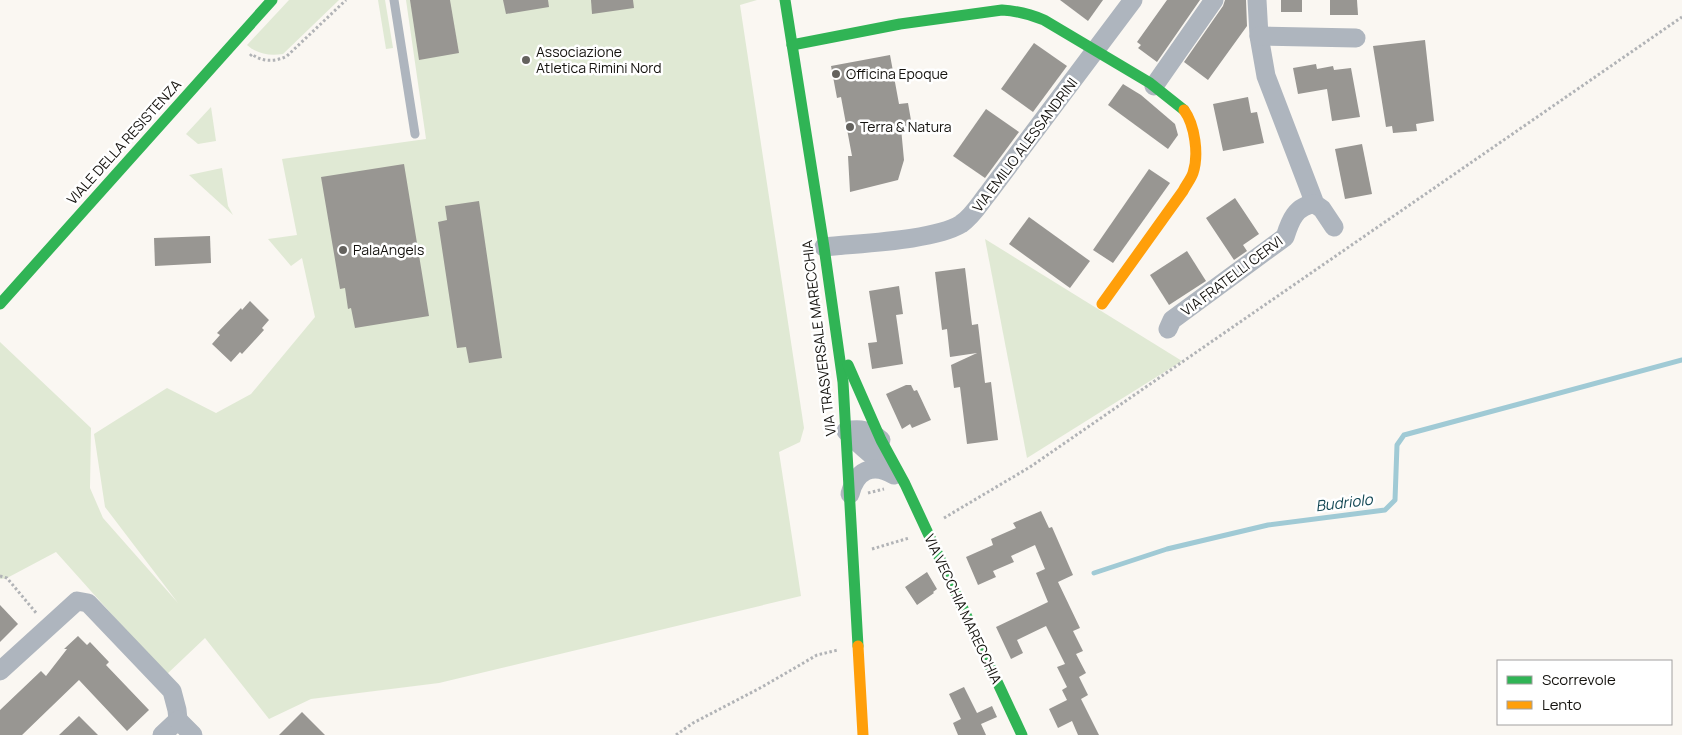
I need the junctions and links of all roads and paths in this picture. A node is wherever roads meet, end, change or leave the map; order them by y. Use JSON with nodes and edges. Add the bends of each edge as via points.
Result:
{"nodes":[{"id":1,"x":272,"y":0,"type":"edge"},
{"id":2,"x":346,"y":0,"type":"edge"},
{"id":3,"x":394,"y":0,"type":"edge"},
{"id":4,"x":784,"y":0,"type":"edge"},
{"id":5,"x":1133,"y":0,"type":"edge"},
{"id":6,"x":1214,"y":0,"type":"edge"},
{"id":7,"x":1257,"y":0,"type":"edge"},
{"id":8,"x":1682,"y":17,"type":"edge"},
{"id":9,"x":1259,"y":36,"type":"junction"},
{"id":10,"x":1356,"y":38,"type":"dead end"},
{"id":11,"x":792,"y":45,"type":"junction"},
{"id":12,"x":1097,"y":51,"type":"junction"},
{"id":13,"x":245,"y":62,"type":"dead end"},
{"id":14,"x":1154,"y":86,"type":"junction"},
{"id":15,"x":415,"y":134,"type":"dead end"},
{"id":16,"x":1314,"y":204,"type":"junction"},
{"id":17,"x":1334,"y":227,"type":"dead end"},
{"id":18,"x":824,"y":247,"type":"junction"},
{"id":19,"x":0,"y":304,"type":"edge"},
{"id":20,"x":1102,"y":304,"type":"dead end"},
{"id":21,"x":1168,"y":329,"type":"dead end"},
{"id":22,"x":837,"y":337,"type":"junction"},
{"id":23,"x":846,"y":431,"type":"junction"},
{"id":24,"x":881,"y":440,"type":"junction"},
{"id":25,"x":895,"y":481,"type":"junction"},
{"id":26,"x":857,"y":494,"type":"junction"},
{"id":27,"x":939,"y":521,"type":"dead end"},
{"id":28,"x":917,"y":536,"type":"dead end"},
{"id":29,"x":869,"y":550,"type":"dead end"},
{"id":30,"x":0,"y":576,"type":"edge"},
{"id":31,"x":48,"y":627,"type":"junction"},
{"id":32,"x":844,"y":649,"type":"dead end"},
{"id":33,"x":0,"y":671,"type":"edge"},
{"id":34,"x":178,"y":715,"type":"junction"},
{"id":35,"x":162,"y":735,"type":"edge"},
{"id":36,"x":193,"y":735,"type":"edge"},
{"id":37,"x":676,"y":735,"type":"edge"},
{"id":38,"x":863,"y":735,"type":"edge"},
{"id":39,"x":1022,"y":735,"type":"edge"}],
"edges":[{"from":1,"to":19,"type":"street","name":"VIALE DELLA RESISTENZA"},
{"from":2,"to":13,"type":"path","via":[[287,56],[270,60],[252,54]]},
{"from":3,"to":15,"type":"lane"},
{"from":4,"to":11,"type":"street","name":"VIA TRASVERSALE MARECCHIA"},
{"from":5,"to":12,"type":"street","name":"VIA EMILIO ALESSANDRINI"},
{"from":6,"to":14,"type":"street"},
{"from":7,"to":9,"type":"street"},
{"from":8,"to":27,"type":"path","via":[[1030,467]]},
{"from":9,"to":10,"type":"street"},
{"from":9,"to":16,"type":"street","via":[[1266,76]]},
{"from":11,"to":12,"type":"street","via":[[900,24],[1002,10],[1033,15]]},
{"from":11,"to":18,"type":"street","name":"VIA TRASVERSALE MARECCHIA"},
{"from":12,"to":14,"type":"street"},
{"from":12,"to":18,"type":"street","name":"VIA EMILIO ALESSANDRINI","via":[[972,214],[960,224],[915,237]]},
{"from":14,"to":20,"type":"street","via":[[1189,117],[1194,134],[1193,173]]},
{"from":16,"to":17,"type":"street","via":[[1322,209]]},
{"from":16,"to":21,"type":"street","name":"VIA FRATELLI CERVI","via":[[1300,208],[1286,237],[1172,320]]},
{"from":18,"to":22,"type":"street","name":"VIA TRASVERSALE MARECCHIA"},
{"from":22,"to":23,"type":"street","name":"VIA TRASVERSALE MARECCHIA"},
{"from":22,"to":24,"type":"street","name":"VIA VECCHIA MARECCHIA"},
{"from":23,"to":24,"type":"street","via":[[857,428],[873,433]]},
{"from":23,"to":25,"type":"street","name":"VIA VECCHIA MARECCHIA","via":[[878,460]]},
{"from":23,"to":26,"type":"street","name":"VIA TRASVERSALE MARECCHIA"},
{"from":24,"to":25,"type":"street","name":"VIA VECCHIA MARECCHIA"},
{"from":25,"to":26,"type":"path"},
{"from":25,"to":26,"type":"street","via":[[878,468],[869,470],[853,482]]},
{"from":25,"to":39,"type":"street","name":"VIA VECCHIA MARECCHIA"},
{"from":26,"to":38,"type":"street","name":"VIA TRASVERSALE MARECCHIA"},
{"from":28,"to":29,"type":"path"},
{"from":30,"to":31,"type":"path","via":[[6,578]]},
{"from":31,"to":33,"type":"street"},
{"from":31,"to":34,"type":"street","via":[[77,601],[88,603],[172,691]]},
{"from":32,"to":37,"type":"path","via":[[816,654]]},
{"from":34,"to":35,"type":"street"},
{"from":34,"to":36,"type":"street"}]}
